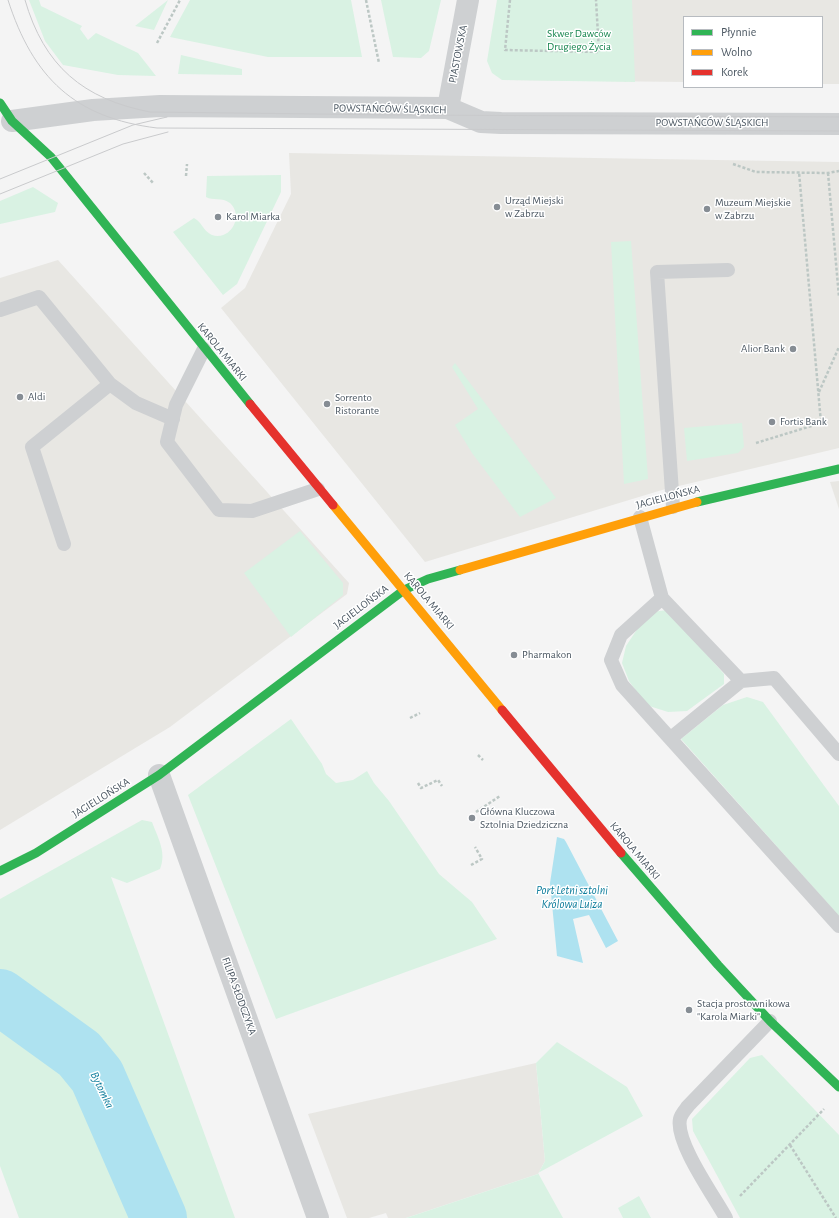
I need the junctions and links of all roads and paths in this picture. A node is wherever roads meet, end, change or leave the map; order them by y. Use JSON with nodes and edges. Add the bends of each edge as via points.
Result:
{"nodes":[{"id":1,"x":180,"y":0,"type":"edge"},
{"id":2,"x":366,"y":0,"type":"edge"},
{"id":3,"x":468,"y":0,"type":"edge"},
{"id":4,"x":510,"y":0,"type":"edge"},
{"id":5,"x":596,"y":0,"type":"edge"},
{"id":6,"x":156,"y":43,"type":"dead end"},
{"id":7,"x":379,"y":63,"type":"dead end"},
{"id":8,"x":2,"y":92,"type":"dead end"},
{"id":9,"x":0,"y":103,"type":"edge"},
{"id":10,"x":448,"y":108,"type":"junction"},
{"id":11,"x":4,"y":122,"type":"edge"},
{"id":12,"x":839,"y":124,"type":"edge"},
{"id":13,"x":187,"y":164,"type":"dead end"},
{"id":14,"x":733,"y":164,"type":"dead end"},
{"id":15,"x":839,"y":171,"type":"edge"},
{"id":16,"x":800,"y":172,"type":"junction"},
{"id":17,"x":144,"y":173,"type":"dead end"},
{"id":18,"x":828,"y":173,"type":"junction"},
{"id":19,"x":186,"y":176,"type":"dead end"},
{"id":20,"x":154,"y":184,"type":"dead end"},
{"id":21,"x":728,"y":270,"type":"dead end"},
{"id":22,"x":838,"y":271,"type":"edge"},
{"id":23,"x":839,"y":297,"type":"edge"},
{"id":24,"x":0,"y":310,"type":"edge"},
{"id":25,"x":839,"y":347,"type":"edge"},
{"id":26,"x":204,"y":350,"type":"junction"},
{"id":27,"x":110,"y":384,"type":"junction"},
{"id":28,"x":818,"y":394,"type":"junction"},
{"id":29,"x":173,"y":419,"type":"junction"},
{"id":30,"x":756,"y":442,"type":"dead end"},
{"id":31,"x":839,"y":469,"type":"edge"},
{"id":32,"x":318,"y":489,"type":"junction"},
{"id":33,"x":673,"y":507,"type":"junction"},
{"id":34,"x":640,"y":517,"type":"junction"},
{"id":35,"x":64,"y":544,"type":"dead end"},
{"id":36,"x":404,"y":590,"type":"junction"},
{"id":37,"x":662,"y":598,"type":"junction"},
{"id":38,"x":740,"y":681,"type":"junction"},
{"id":39,"x":420,"y":713,"type":"dead end"},
{"id":40,"x":410,"y":718,"type":"dead end"},
{"id":41,"x":671,"y":738,"type":"junction"},
{"id":42,"x":839,"y":754,"type":"edge"},
{"id":43,"x":478,"y":755,"type":"dead end"},
{"id":44,"x":483,"y":760,"type":"dead end"},
{"id":45,"x":159,"y":775,"type":"junction"},
{"id":46,"x":418,"y":783,"type":"dead end"},
{"id":47,"x":442,"y":786,"type":"dead end"},
{"id":48,"x":500,"y":796,"type":"dead end"},
{"id":49,"x":476,"y":812,"type":"dead end"},
{"id":50,"x":475,"y":847,"type":"dead end"},
{"id":51,"x":471,"y":865,"type":"dead end"},
{"id":52,"x":0,"y":871,"type":"edge"},
{"id":53,"x":839,"y":926,"type":"edge"},
{"id":54,"x":770,"y":1021,"type":"junction"},
{"id":55,"x":839,"y":1087,"type":"edge"},
{"id":56,"x":822,"y":1111,"type":"dead end"},
{"id":57,"x":790,"y":1145,"type":"junction"},
{"id":58,"x":725,"y":1215,"type":"edge"},
{"id":59,"x":318,"y":1218,"type":"edge"},
{"id":60,"x":836,"y":1218,"type":"edge"}],
"edges":[{"from":1,"to":6,"type":"path"},
{"from":2,"to":7,"type":"path"},
{"from":3,"to":10,"type":"street","name":"PIASTOWSKA"},
{"from":4,"to":5,"type":"path","via":[[505,50],[599,52]]},
{"from":8,"to":11,"type":"main road"},
{"from":9,"to":11,"type":"main road"},
{"from":10,"to":11,"type":"street","name":"POWSTAŃCÓW ŚLĄSKICH","via":[[153,106],[93,110]]},
{"from":10,"to":12,"type":"street","name":"POWSTAŃCÓW ŚLĄSKICH","via":[[480,122]]},
{"from":11,"to":26,"type":"main road","name":"KAROLA MIARKI","via":[[51,158]]},
{"from":13,"to":19,"type":"path"},
{"from":14,"to":16,"type":"path","via":[[756,172]]},
{"from":15,"to":18,"type":"path"},
{"from":16,"to":18,"type":"path"},
{"from":16,"to":28,"type":"path"},
{"from":17,"to":20,"type":"path"},
{"from":18,"to":22,"type":"path"},
{"from":21,"to":33,"type":"lane","via":[[657,272]]},
{"from":22,"to":23,"type":"path"},
{"from":24,"to":27,"type":"lane","via":[[39,297]]},
{"from":25,"to":28,"type":"path"},
{"from":26,"to":29,"type":"lane","via":[[176,405]]},
{"from":26,"to":32,"type":"main road","name":"KAROLA MIARKI"},
{"from":27,"to":29,"type":"lane","via":[[136,403]]},
{"from":27,"to":35,"type":"lane","via":[[32,447]]},
{"from":28,"to":30,"type":"path","via":[[821,422]]},
{"from":29,"to":32,"type":"lane","via":[[167,442],[219,510],[252,512]]},
{"from":31,"to":33,"type":"main road","name":"JAGIELLOŃSKA"},
{"from":32,"to":36,"type":"main road","name":"KAROLA MIARKI"},
{"from":33,"to":34,"type":"main road","name":"JAGIELLOŃSKA"},
{"from":34,"to":36,"type":"main road","name":"JAGIELLOŃSKA","via":[[428,579]]},
{"from":34,"to":37,"type":"lane"},
{"from":36,"to":45,"type":"main road","name":"JAGIELLOŃSKA"},
{"from":36,"to":54,"type":"main road","name":"KAROLA MIARKI","via":[[646,884]]},
{"from":37,"to":38,"type":"lane"},
{"from":37,"to":41,"type":"lane","via":[[621,635],[611,660],[622,685]]},
{"from":38,"to":41,"type":"lane"},
{"from":38,"to":42,"type":"lane","via":[[774,678]]},
{"from":39,"to":40,"type":"path"},
{"from":41,"to":53,"type":"lane"},
{"from":43,"to":44,"type":"path"},
{"from":45,"to":52,"type":"main road","name":"JAGIELLOŃSKA","via":[[36,853]]},
{"from":45,"to":59,"type":"street","name":"FILIPA SŁODCZYKA"},
{"from":46,"to":47,"type":"path","via":[[421,788],[438,780]]},
{"from":48,"to":49,"type":"path"},
{"from":50,"to":51,"type":"path","via":[[482,859]]},
{"from":54,"to":55,"type":"main road","name":"KAROLA MIARKI"},
{"from":54,"to":58,"type":"lane","via":[[688,1106],[680,1118],[684,1145]]},
{"from":56,"to":57,"type":"path"},
{"from":57,"to":58,"type":"path"},
{"from":57,"to":60,"type":"path"}]}
